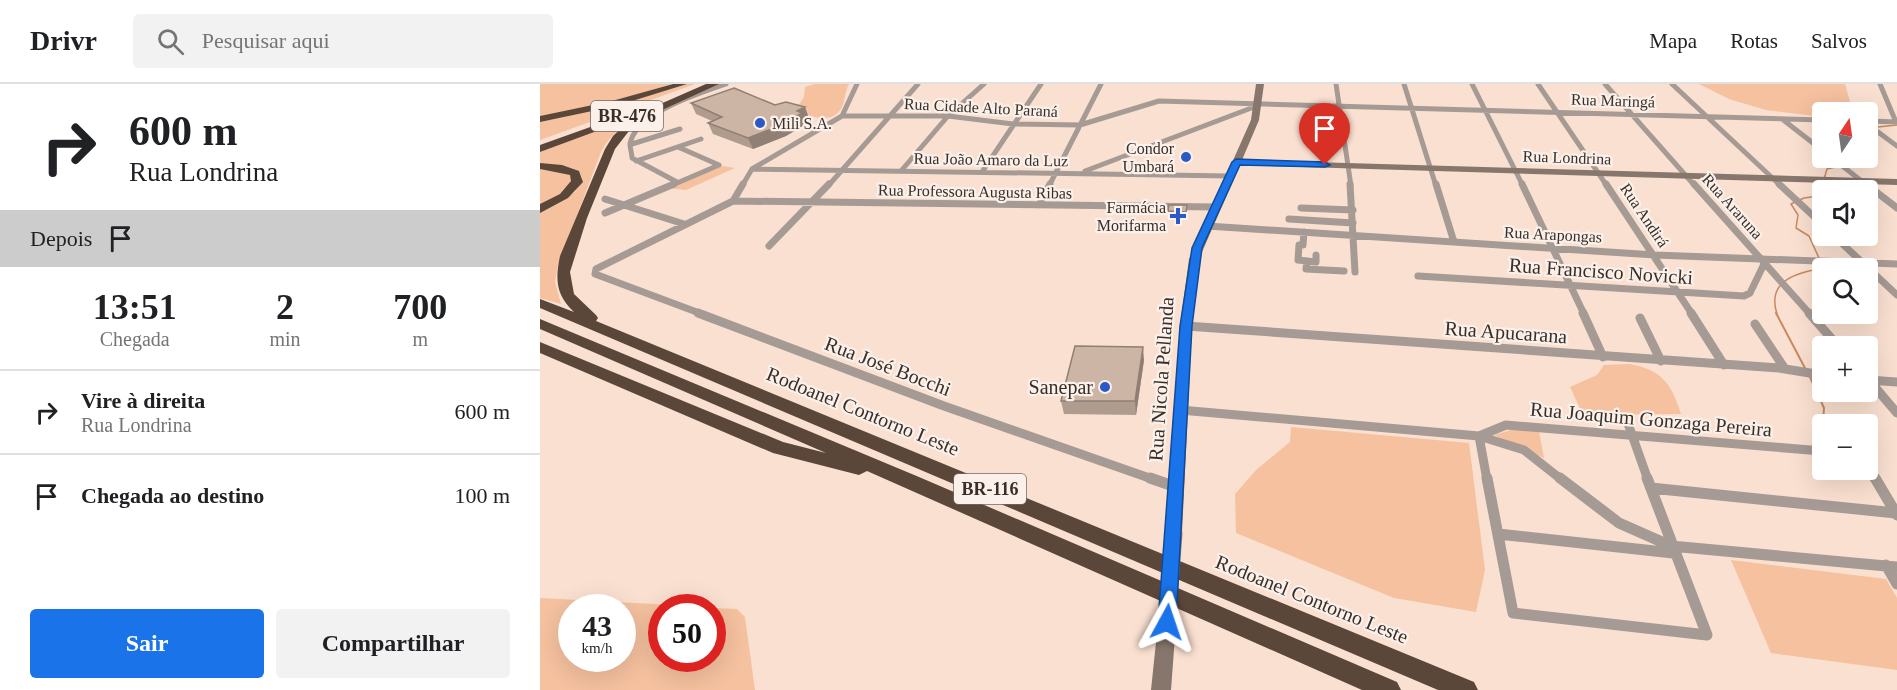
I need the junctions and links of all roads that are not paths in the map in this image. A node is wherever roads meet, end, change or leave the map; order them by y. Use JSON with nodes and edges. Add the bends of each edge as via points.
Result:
{"nodes":[{"id":1,"x":682,"y":84,"type":"edge"},
{"id":2,"x":715,"y":84,"type":"edge"},
{"id":3,"x":726,"y":84,"type":"edge"},
{"id":4,"x":857,"y":84,"type":"edge"},
{"id":5,"x":918,"y":84,"type":"edge"},
{"id":6,"x":984,"y":84,"type":"edge"},
{"id":7,"x":1041,"y":84,"type":"edge"},
{"id":8,"x":1101,"y":84,"type":"edge"},
{"id":9,"x":1260,"y":84,"type":"edge"},
{"id":10,"x":1336,"y":84,"type":"edge"},
{"id":11,"x":1404,"y":84,"type":"edge"},
{"id":12,"x":1472,"y":84,"type":"edge"},
{"id":13,"x":1538,"y":84,"type":"edge"},
{"id":14,"x":1605,"y":84,"type":"edge"},
{"id":15,"x":1672,"y":84,"type":"edge"},
{"id":16,"x":1880,"y":84,"type":"edge"},
{"id":17,"x":698,"y":87,"type":"edge"},
{"id":18,"x":1259,"y":105,"type":"junction"},
{"id":19,"x":1338,"y":106,"type":"junction"},
{"id":20,"x":1412,"y":108,"type":"junction"},
{"id":21,"x":1485,"y":110,"type":"junction"},
{"id":22,"x":1557,"y":112,"type":"junction"},
{"id":23,"x":1632,"y":114,"type":"junction"},
{"id":24,"x":842,"y":116,"type":"junction"},
{"id":25,"x":889,"y":116,"type":"junction"},
{"id":26,"x":948,"y":116,"type":"junction"},
{"id":27,"x":1708,"y":117,"type":"junction"},
{"id":28,"x":540,"y":119,"type":"edge"},
{"id":29,"x":1782,"y":119,"type":"junction"},
{"id":30,"x":1812,"y":120,"type":"edge"},
{"id":31,"x":1878,"y":121,"type":"edge"},
{"id":32,"x":1897,"y":122,"type":"edge"},
{"id":33,"x":1013,"y":124,"type":"junction"},
{"id":34,"x":1080,"y":125,"type":"junction"},
{"id":35,"x":680,"y":129,"type":"dead end"},
{"id":36,"x":1878,"y":132,"type":"edge"},
{"id":37,"x":701,"y":139,"type":"dead end"},
{"id":38,"x":540,"y":142,"type":"edge"},
{"id":39,"x":1812,"y":142,"type":"edge"},
{"id":40,"x":632,"y":144,"type":"junction"},
{"id":41,"x":1897,"y":146,"type":"edge"},
{"id":42,"x":678,"y":147,"type":"junction"},
{"id":43,"x":540,"y":149,"type":"edge"},
{"id":44,"x":636,"y":161,"type":"junction"},
{"id":45,"x":1236,"y":162,"type":"junction"},
{"id":46,"x":1348,"y":165,"type":"junction"},
{"id":47,"x":540,"y":166,"type":"edge"},
{"id":48,"x":1432,"y":168,"type":"junction"},
{"id":49,"x":1847,"y":168,"type":"edge"},
{"id":50,"x":752,"y":169,"type":"junction"},
{"id":51,"x":841,"y":171,"type":"junction"},
{"id":52,"x":901,"y":171,"type":"junction"},
{"id":53,"x":1516,"y":171,"type":"junction"},
{"id":54,"x":982,"y":172,"type":"junction"},
{"id":55,"x":1055,"y":174,"type":"junction"},
{"id":56,"x":1078,"y":174,"type":"junction"},
{"id":57,"x":1601,"y":174,"type":"junction"},
{"id":58,"x":1230,"y":176,"type":"junction"},
{"id":59,"x":1687,"y":177,"type":"junction"},
{"id":60,"x":1775,"y":179,"type":"junction"},
{"id":61,"x":1816,"y":180,"type":"edge"},
{"id":62,"x":1862,"y":180,"type":"edge"},
{"id":63,"x":1878,"y":181,"type":"edge"},
{"id":64,"x":677,"y":182,"type":"junction"},
{"id":65,"x":1897,"y":182,"type":"edge"},
{"id":66,"x":1878,"y":193,"type":"edge"},
{"id":67,"x":605,"y":199,"type":"dead end"},
{"id":68,"x":733,"y":201,"type":"junction"},
{"id":69,"x":813,"y":202,"type":"junction"},
{"id":70,"x":624,"y":205,"type":"junction"},
{"id":71,"x":1039,"y":205,"type":"junction"},
{"id":72,"x":1216,"y":207,"type":"junction"},
{"id":73,"x":1301,"y":208,"type":"dead end"},
{"id":74,"x":1897,"y":208,"type":"edge"},
{"id":75,"x":540,"y":209,"type":"edge"},
{"id":76,"x":1353,"y":210,"type":"junction"},
{"id":77,"x":605,"y":213,"type":"dead end"},
{"id":78,"x":1812,"y":214,"type":"edge"},
{"id":79,"x":1289,"y":219,"type":"dead end"},
{"id":80,"x":684,"y":224,"type":"junction"},
{"id":81,"x":1353,"y":224,"type":"junction"},
{"id":82,"x":1207,"y":226,"type":"junction"},
{"id":83,"x":1304,"y":232,"type":"junction"},
{"id":84,"x":1354,"y":236,"type":"junction"},
{"id":85,"x":1454,"y":242,"type":"junction"},
{"id":86,"x":769,"y":246,"type":"dead end"},
{"id":87,"x":1845,"y":246,"type":"edge"},
{"id":88,"x":1554,"y":248,"type":"junction"},
{"id":89,"x":1316,"y":255,"type":"dead end"},
{"id":90,"x":1655,"y":255,"type":"junction"},
{"id":91,"x":1859,"y":258,"type":"edge"},
{"id":92,"x":1306,"y":261,"type":"junction"},
{"id":93,"x":1812,"y":261,"type":"edge"},
{"id":94,"x":1762,"y":262,"type":"junction"},
{"id":95,"x":1878,"y":263,"type":"edge"},
{"id":96,"x":1897,"y":264,"type":"edge"},
{"id":97,"x":1344,"y":271,"type":"dead end"},
{"id":98,"x":1355,"y":273,"type":"dead end"},
{"id":99,"x":1418,"y":276,"type":"dead end"},
{"id":100,"x":1878,"y":277,"type":"edge"},
{"id":101,"x":1570,"y":285,"type":"junction"},
{"id":102,"x":1679,"y":292,"type":"junction"},
{"id":103,"x":1897,"y":295,"type":"edge"},
{"id":104,"x":540,"y":303,"type":"edge"},
{"id":105,"x":1640,"y":318,"type":"dead end"},
{"id":106,"x":540,"y":324,"type":"edge"},
{"id":107,"x":1755,"y":324,"type":"dead end"},
{"id":108,"x":1186,"y":326,"type":"junction"},
{"id":109,"x":609,"y":332,"type":"junction"},
{"id":110,"x":1829,"y":336,"type":"edge"},
{"id":111,"x":540,"y":347,"type":"edge"},
{"id":112,"x":1604,"y":357,"type":"junction"},
{"id":113,"x":1661,"y":361,"type":"junction"},
{"id":114,"x":1724,"y":365,"type":"junction"},
{"id":115,"x":1785,"y":369,"type":"junction"},
{"id":116,"x":1812,"y":373,"type":"edge"},
{"id":117,"x":1878,"y":381,"type":"edge"},
{"id":118,"x":1897,"y":382,"type":"edge"},
{"id":119,"x":1878,"y":391,"type":"edge"},
{"id":120,"x":1180,"y":410,"type":"junction"},
{"id":121,"x":1897,"y":413,"type":"edge"},
{"id":122,"x":1626,"y":418,"type":"dead end"},
{"id":123,"x":1479,"y":436,"type":"junction"},
{"id":124,"x":1633,"y":436,"type":"junction"},
{"id":125,"x":1812,"y":450,"type":"edge"},
{"id":126,"x":1876,"y":480,"type":"edge"},
{"id":127,"x":912,"y":482,"type":"junction"},
{"id":128,"x":1176,"y":487,"type":"junction"},
{"id":129,"x":1651,"y":488,"type":"junction"},
{"id":130,"x":1897,"y":515,"type":"edge"},
{"id":131,"x":1498,"y":534,"type":"junction"},
{"id":132,"x":1672,"y":550,"type":"junction"},
{"id":133,"x":1892,"y":566,"type":"edge"},
{"id":134,"x":1897,"y":584,"type":"edge"},
{"id":135,"x":1161,"y":690,"type":"edge"},
{"id":136,"x":1389,"y":690,"type":"edge"},
{"id":137,"x":1466,"y":690,"type":"edge"}],
"edges":[{"from":1,"to":28,"type":"highway"},
{"from":2,"to":17,"type":"highway","number":"BR-476"},
{"from":3,"to":40,"type":"street","via":[[656,113],[639,129]]},
{"from":4,"to":24,"type":"street"},
{"from":5,"to":25,"type":"street"},
{"from":6,"to":26,"type":"street"},
{"from":7,"to":33,"type":"street"},
{"from":8,"to":34,"type":"street"},
{"from":9,"to":18,"type":"main road","name":"Rua Nicola Pellanda"},
{"from":10,"to":19,"type":"street"},
{"from":11,"to":20,"type":"street"},
{"from":12,"to":21,"type":"street"},
{"from":13,"to":22,"type":"street","name":"Rua Andirá"},
{"from":14,"to":23,"type":"street","name":"Rua Araruna"},
{"from":15,"to":27,"type":"street"},
{"from":16,"to":32,"type":"street"},
{"from":17,"to":38,"type":"highway"},
{"from":17,"to":43,"type":"highway","number":"BR-476"},
{"from":17,"to":109,"type":"highway","via":[[645,115],[614,141],[564,265],[563,287],[570,301]]},
{"from":18,"to":19,"type":"street","name":"Rua Maringá"},
{"from":18,"to":34,"type":"street","name":"Rua Cidade Alto Paraná","via":[[1159,101]]},
{"from":18,"to":45,"type":"main road","name":"Rua Nicola Pellanda"},
{"from":18,"to":56,"type":"street"},
{"from":19,"to":20,"type":"street","name":"Rua Maringá"},
{"from":19,"to":46,"type":"street"},
{"from":20,"to":21,"type":"street","name":"Rua Maringá"},
{"from":20,"to":48,"type":"street"},
{"from":21,"to":22,"type":"street","name":"Rua Maringá"},
{"from":21,"to":53,"type":"street"},
{"from":22,"to":23,"type":"street","name":"Rua Maringá"},
{"from":22,"to":57,"type":"street","name":"Rua Andirá"},
{"from":23,"to":27,"type":"street","name":"Rua Maringá"},
{"from":23,"to":59,"type":"street","name":"Rua Araruna"},
{"from":24,"to":25,"type":"street","name":"Rua Cidade Alto Paraná"},
{"from":24,"to":50,"type":"street"},
{"from":25,"to":26,"type":"street","name":"Rua Cidade Alto Paraná"},
{"from":25,"to":51,"type":"street"},
{"from":26,"to":33,"type":"street","name":"Rua Cidade Alto Paraná"},
{"from":26,"to":52,"type":"street"},
{"from":27,"to":29,"type":"street","name":"Rua Maringá"},
{"from":27,"to":60,"type":"street"},
{"from":29,"to":30,"type":"street","name":"Rua Maringá"},
{"from":29,"to":39,"type":"street"},
{"from":31,"to":32,"type":"street"},
{"from":33,"to":34,"type":"street","name":"Rua Cidade Alto Paraná"},
{"from":33,"to":54,"type":"street"},
{"from":34,"to":55,"type":"street"},
{"from":35,"to":40,"type":"street"},
{"from":36,"to":41,"type":"street"},
{"from":37,"to":42,"type":"street"},
{"from":40,"to":44,"type":"street","via":[[630,154]]},
{"from":42,"to":44,"type":"street"},
{"from":42,"to":64,"type":"street","via":[[719,165]]},
{"from":44,"to":64,"type":"street"},
{"from":45,"to":46,"type":"main road","name":"Rua Londrina"},
{"from":45,"to":58,"type":"main road","name":"Rua Nicola Pellanda"},
{"from":46,"to":48,"type":"main road","name":"Rua Londrina"},
{"from":46,"to":76,"type":"street"},
{"from":47,"to":75,"type":"highway","via":[[570,170],[577,177],[571,191]]},
{"from":48,"to":53,"type":"main road","name":"Rua Londrina"},
{"from":48,"to":85,"type":"street"},
{"from":49,"to":62,"type":"street"},
{"from":50,"to":51,"type":"street","name":"Rua João Amaro da Luz"},
{"from":50,"to":68,"type":"street"},
{"from":51,"to":52,"type":"street","name":"Rua João Amaro da Luz"},
{"from":51,"to":69,"type":"street"},
{"from":52,"to":54,"type":"street","name":"Rua João Amaro da Luz"},
{"from":53,"to":57,"type":"main road","name":"Rua Londrina"},
{"from":53,"to":88,"type":"street"},
{"from":54,"to":55,"type":"street","name":"Rua João Amaro da Luz"},
{"from":55,"to":56,"type":"street","name":"Rua João Amaro da Luz"},
{"from":55,"to":71,"type":"street"},
{"from":56,"to":58,"type":"street","name":"Rua João Amaro da Luz"},
{"from":57,"to":59,"type":"main road","name":"Rua Londrina"},
{"from":57,"to":90,"type":"street","name":"Rua Andirá"},
{"from":58,"to":72,"type":"main road","name":"Rua Nicola Pellanda"},
{"from":59,"to":60,"type":"main road","name":"Rua Londrina"},
{"from":59,"to":94,"type":"street","name":"Rua Araruna"},
{"from":60,"to":61,"type":"main road","name":"Rua Londrina"},
{"from":60,"to":78,"type":"street"},
{"from":63,"to":65,"type":"main road","name":"Rua Londrina"},
{"from":64,"to":70,"type":"street"},
{"from":66,"to":74,"type":"street"},
{"from":67,"to":70,"type":"street"},
{"from":68,"to":69,"type":"street","name":"Rua Professora Augusta Ribas"},
{"from":68,"to":80,"type":"street"},
{"from":69,"to":71,"type":"street","name":"Rua Professora Augusta Ribas"},
{"from":69,"to":86,"type":"street"},
{"from":70,"to":77,"type":"street"},
{"from":70,"to":80,"type":"street"},
{"from":71,"to":72,"type":"street","name":"Rua Professora Augusta Ribas"},
{"from":72,"to":82,"type":"main road","name":"Rua Nicola Pellanda"},
{"from":73,"to":76,"type":"street"},
{"from":76,"to":81,"type":"street"},
{"from":79,"to":81,"type":"street"},
{"from":80,"to":128,"type":"street","name":"Rua José Bocchi","via":[[596,269],[595,274],[944,406]]},
{"from":81,"to":84,"type":"street"},
{"from":82,"to":83,"type":"street","name":"Rua Arapongas"},
{"from":82,"to":108,"type":"main road","name":"Rua Nicola Pellanda","via":[[1194,259]]},
{"from":83,"to":84,"type":"street","name":"Rua Arapongas"},
{"from":83,"to":92,"type":"street","via":[[1298,260]]},
{"from":84,"to":85,"type":"street","name":"Rua Arapongas"},
{"from":84,"to":98,"type":"street"},
{"from":85,"to":88,"type":"street","name":"Rua Arapongas"},
{"from":87,"to":91,"type":"street"},
{"from":88,"to":90,"type":"street","name":"Rua Arapongas"},
{"from":88,"to":101,"type":"street"},
{"from":89,"to":92,"type":"street","via":[[1316,262]]},
{"from":90,"to":94,"type":"street","name":"Rua Arapongas"},
{"from":90,"to":102,"type":"street","name":"Rua Andirá"},
{"from":92,"to":97,"type":"street","via":[[1306,269]]},
{"from":93,"to":94,"type":"street","name":"Rua Arapongas"},
{"from":94,"to":102,"type":"street","name":"Rua Francisco Novicki","via":[[1750,293],[1744,296]]},
{"from":94,"to":110,"type":"street","name":"Rua Araruna"},
{"from":95,"to":96,"type":"street","name":"Rua Arapongas"},
{"from":99,"to":101,"type":"street","name":"Rua Francisco Novicki"},
{"from":100,"to":103,"type":"street"},
{"from":101,"to":102,"type":"street","name":"Rua Francisco Novicki"},
{"from":101,"to":112,"type":"street"},
{"from":102,"to":114,"type":"street","name":"Rua Andirá"},
{"from":104,"to":109,"type":"highway","name":"Rodoanel Contorno Leste","number":"BR-116"},
{"from":105,"to":113,"type":"street"},
{"from":106,"to":127,"type":"highway","number":"BR-116"},
{"from":107,"to":115,"type":"street"},
{"from":108,"to":112,"type":"street","name":"Rua Apucarana"},
{"from":108,"to":120,"type":"main road","name":"Rua Nicola Pellanda"},
{"from":109,"to":137,"type":"highway","name":"Rodoanel Contorno Leste","number":"BR-116"},
{"from":111,"to":127,"type":"highway","via":[[779,448]]},
{"from":112,"to":113,"type":"street","name":"Rua Apucarana"},
{"from":113,"to":114,"type":"street","name":"Rua Apucarana"},
{"from":114,"to":115,"type":"street","name":"Rua Apucarana"},
{"from":115,"to":116,"type":"street","name":"Rua Apucarana"},
{"from":117,"to":118,"type":"street"},
{"from":119,"to":121,"type":"street"},
{"from":120,"to":123,"type":"street"},
{"from":120,"to":128,"type":"main road","name":"Rua Nicola Pellanda"},
{"from":122,"to":124,"type":"street"},
{"from":123,"to":124,"type":"street","name":"Rua Joaquim Gonzaga Pereira","via":[[1506,424]]},
{"from":123,"to":131,"type":"street"},
{"from":123,"to":132,"type":"street","via":[[1524,450],[1619,523]]},
{"from":124,"to":125,"type":"street","name":"Rua Joaquim Gonzaga Pereira"},
{"from":124,"to":129,"type":"street"},
{"from":126,"to":130,"type":"street"},
{"from":127,"to":136,"type":"highway","number":"BR-116"},
{"from":128,"to":135,"type":"main road","name":"Rua Nicola Pellanda","bridge":true},
{"from":129,"to":130,"type":"street"},
{"from":129,"to":132,"type":"street"},
{"from":131,"to":132,"type":"street"},
{"from":131,"to":132,"type":"street","via":[[1513,613],[1707,635]]},
{"from":132,"to":133,"type":"street"},
{"from":133,"to":134,"type":"street"}]}
